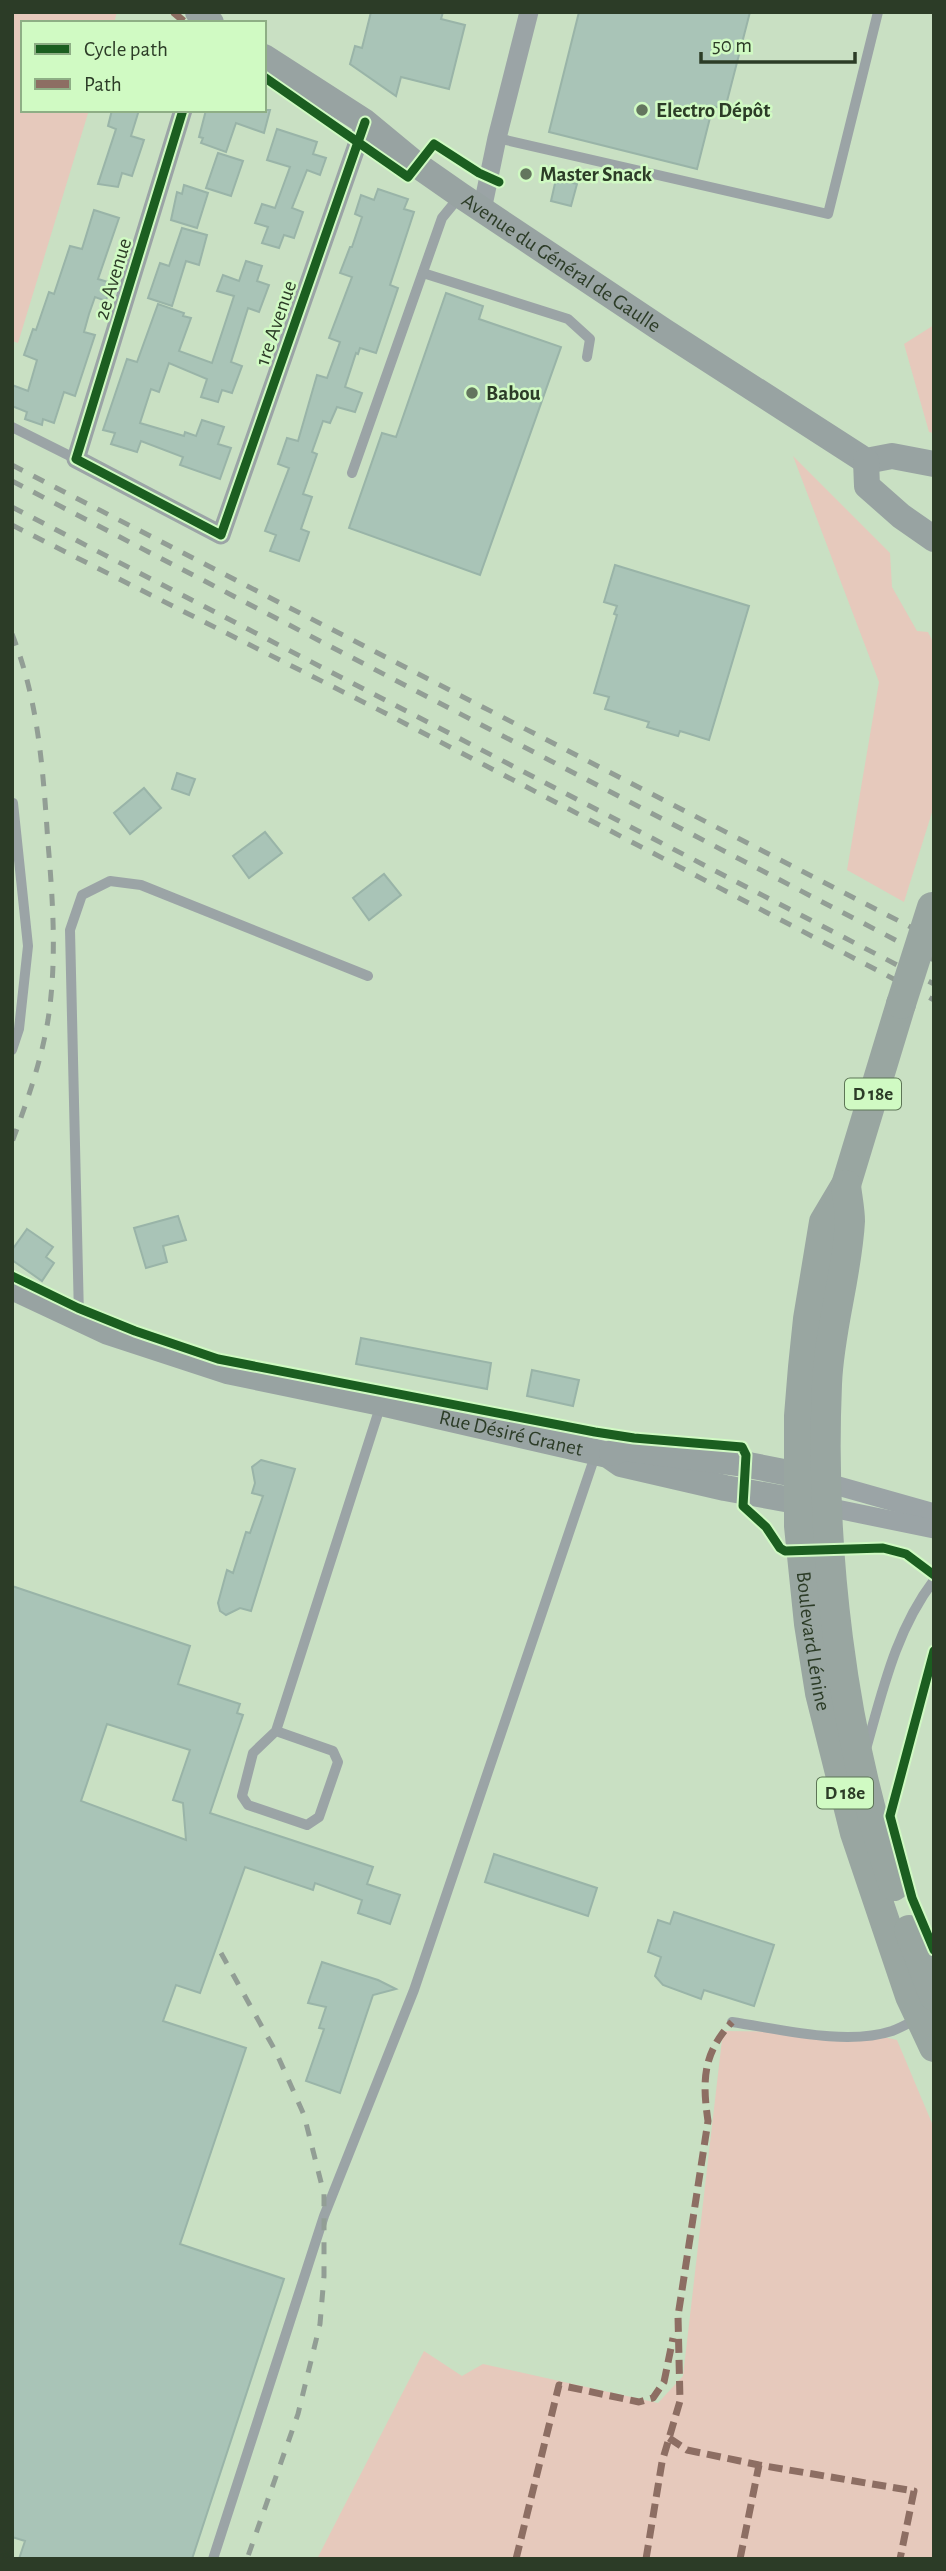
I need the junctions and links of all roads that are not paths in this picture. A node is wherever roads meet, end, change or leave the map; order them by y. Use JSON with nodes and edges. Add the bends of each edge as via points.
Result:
{"nodes":[{"id":1,"x":529,"y":12,"type":"edge"},
{"id":2,"x":878,"y":12,"type":"edge"},
{"id":3,"x":266,"y":58,"type":"edge"},
{"id":4,"x":182,"y":112,"type":"edge"},
{"id":5,"x":365,"y":122,"type":"junction"},
{"id":6,"x":496,"y":138,"type":"junction"},
{"id":7,"x":460,"y":195,"type":"junction"},
{"id":8,"x":482,"y":210,"type":"junction"},
{"id":9,"x":423,"y":272,"type":"junction"},
{"id":10,"x":587,"y":357,"type":"dead end"},
{"id":11,"x":12,"y":427,"type":"edge"},
{"id":12,"x":76,"y":459,"type":"junction"},
{"id":13,"x":866,"y":461,"type":"junction"},
{"id":14,"x":934,"y":464,"type":"edge"},
{"id":15,"x":352,"y":474,"type":"dead end"},
{"id":16,"x":934,"y":539,"type":"edge"},
{"id":17,"x":13,"y":803,"type":"edge"},
{"id":18,"x":933,"y":905,"type":"edge"},
{"id":19,"x":368,"y":976,"type":"dead end"},
{"id":20,"x":12,"y":1050,"type":"edge"},
{"id":21,"x":12,"y":1287,"type":"edge"},
{"id":22,"x":79,"y":1320,"type":"junction"},
{"id":23,"x":381,"y":1403,"type":"junction"},
{"id":24,"x":602,"y":1454,"type":"junction"},
{"id":25,"x":813,"y":1491,"type":"junction"},
{"id":26,"x":934,"y":1513,"type":"edge"},
{"id":27,"x":934,"y":1529,"type":"edge"},
{"id":28,"x":934,"y":1580,"type":"edge"},
{"id":29,"x":276,"y":1731,"type":"junction"},
{"id":30,"x":862,"y":1766,"type":"junction"},
{"id":31,"x":927,"y":2007,"type":"edge"},
{"id":32,"x":732,"y":2022,"type":"dead end"},
{"id":33,"x":934,"y":2047,"type":"edge"},
{"id":34,"x":213,"y":2559,"type":"edge"}],
"edges":[{"from":1,"to":6,"type":"street"},
{"from":2,"to":6,"type":"lane","via":[[828,214]]},
{"from":3,"to":5,"type":"main road","name":"Avenue du Général de Gaulle"},
{"from":4,"to":12,"type":"street","name":"2e Avenue"},
{"from":5,"to":7,"type":"main road","name":"Avenue du Général de Gaulle"},
{"from":5,"to":12,"type":"street","name":"1re Avenue","via":[[221,535]]},
{"from":6,"to":8,"type":"street"},
{"from":7,"to":8,"type":"main road","name":"Avenue du Général de Gaulle"},
{"from":7,"to":9,"type":"lane","via":[[442,218]]},
{"from":8,"to":13,"type":"main road","name":"Avenue du Général de Gaulle"},
{"from":9,"to":10,"type":"lane","via":[[568,320],[590,339]]},
{"from":9,"to":15,"type":"lane"},
{"from":11,"to":12,"type":"lane"},
{"from":13,"to":14,"type":"main road","via":[[892,456]]},
{"from":13,"to":16,"type":"main road","via":[[867,486]]},
{"from":17,"to":20,"type":"lane","via":[[28,946],[19,1029]]},
{"from":18,"to":25,"type":"main road","name":"Boulevard Lénine","number":"D 18e","bridge":true,"via":[[846,1185],[850,1220]]},
{"from":19,"to":22,"type":"lane","via":[[141,885],[110,881],[82,895],[70,930]]},
{"from":21,"to":22,"type":"main road","name":"Rue Désiré Granet"},
{"from":22,"to":23,"type":"main road","name":"Rue Désiré Granet","via":[[227,1371]]},
{"from":23,"to":24,"type":"main road","name":"Rue Désiré Granet"},
{"from":23,"to":29,"type":"lane"},
{"from":24,"to":25,"type":"main road","name":"Rue Désiré Granet","via":[[624,1448],[738,1463]]},
{"from":24,"to":34,"type":"lane","via":[[414,1990],[324,2216]]},
{"from":25,"to":26,"type":"street","name":"Rue Désiré Granet"},
{"from":25,"to":27,"type":"street","name":"Rue Désiré Granet"},
{"from":25,"to":30,"type":"main road","name":"Boulevard Lénine","number":"D 18e"},
{"from":25,"to":31,"type":"main road","name":"Boulevard Lénine","number":"D 18e","via":[[801,1560],[820,1693],[855,1833],[910,1996]]},
{"from":28,"to":30,"type":"lane","via":[[908,1619],[888,1671]]},
{"from":29,"to":29,"type":"lane","via":[[253,1753],[242,1796],[248,1805],[307,1825],[319,1816],[338,1762],[333,1751]]},
{"from":30,"to":31,"type":"main road","name":"Boulevard Lénine","number":"D 18e"},
{"from":31,"to":32,"type":"lane","via":[[891,2031],[864,2036]]},
{"from":31,"to":33,"type":"main road","name":"Boulevard Lénine","number":"D 18e"}]}
